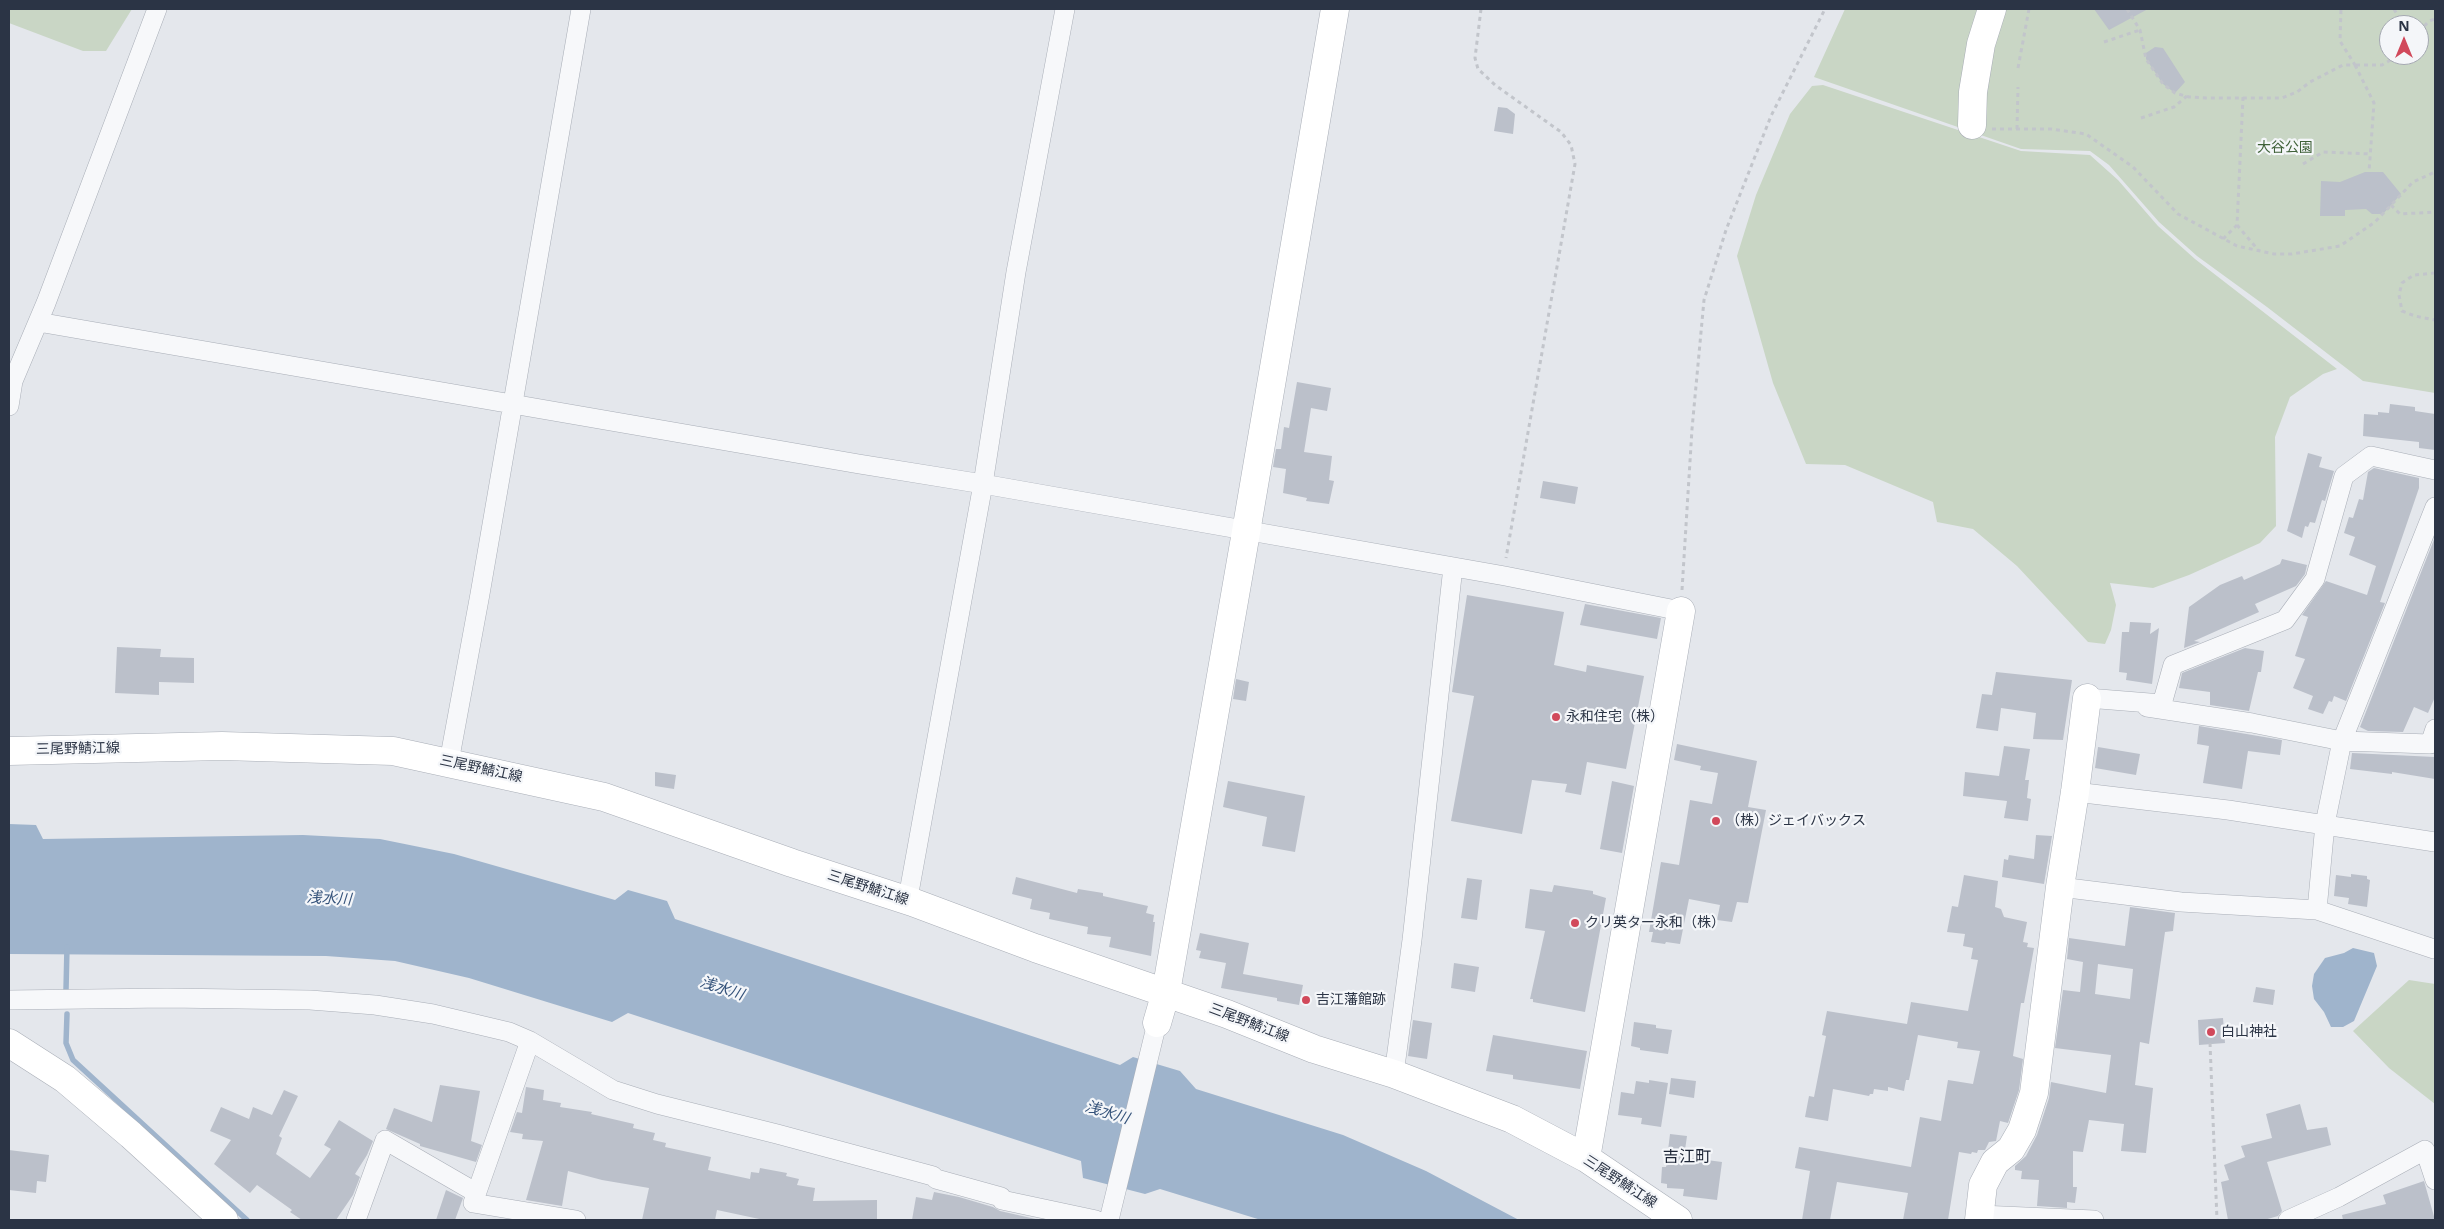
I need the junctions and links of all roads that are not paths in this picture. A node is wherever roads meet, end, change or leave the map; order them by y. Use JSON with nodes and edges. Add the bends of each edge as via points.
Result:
{"nodes":[{"id":1,"x":157,"y":9,"type":"edge"},
{"id":2,"x":581,"y":9,"type":"edge"},
{"id":3,"x":1065,"y":9,"type":"edge"},
{"id":4,"x":1335,"y":9,"type":"edge"},
{"id":5,"x":1992,"y":9,"type":"edge"},
{"id":6,"x":1972,"y":126,"type":"road end"},
{"id":7,"x":38,"y":322,"type":"junction"},
{"id":8,"x":512,"y":405,"type":"junction"},
{"id":9,"x":9,"y":406,"type":"edge"},
{"id":10,"x":2435,"y":470,"type":"edge"},
{"id":11,"x":983,"y":484,"type":"junction"},
{"id":12,"x":2435,"y":507,"type":"edge"},
{"id":13,"x":1246,"y":532,"type":"junction"},
{"id":14,"x":1453,"y":568,"type":"junction"},
{"id":15,"x":1681,"y":611,"type":"joint"},
{"id":16,"x":2087,"y":698,"type":"junction"},
{"id":17,"x":2435,"y":729,"type":"edge"},
{"id":18,"x":2342,"y":741,"type":"junction"},
{"id":19,"x":9,"y":751,"type":"edge"},
{"id":20,"x":449,"y":762,"type":"junction"},
{"id":21,"x":2075,"y":792,"type":"junction"},
{"id":22,"x":2325,"y":824,"type":"junction"},
{"id":23,"x":2435,"y":842,"type":"edge"},
{"id":24,"x":2060,"y":887,"type":"junction"},
{"id":25,"x":912,"y":902,"type":"junction"},
{"id":26,"x":2317,"y":910,"type":"junction"},
{"id":27,"x":2434,"y":949,"type":"edge"},
{"id":28,"x":1166,"y":992,"type":"junction"},
{"id":29,"x":9,"y":1000,"type":"edge"},
{"id":30,"x":1158,"y":1023,"type":"joint"},
{"id":31,"x":530,"y":1041,"type":"junction"},
{"id":32,"x":9,"y":1043,"type":"edge"},
{"id":33,"x":1394,"y":1074,"type":"junction"},
{"id":34,"x":1586,"y":1158,"type":"junction"},
{"id":35,"x":2435,"y":1180,"type":"edge"},
{"id":36,"x":475,"y":1192,"type":"junction"},
{"id":37,"x":1979,"y":1218,"type":"edge"},
{"id":38,"x":566,"y":1219,"type":"edge"},
{"id":39,"x":224,"y":1220,"type":"edge"},
{"id":40,"x":356,"y":1220,"type":"edge"},
{"id":41,"x":1096,"y":1220,"type":"edge"},
{"id":42,"x":1109,"y":1220,"type":"edge"},
{"id":43,"x":1678,"y":1220,"type":"edge"},
{"id":44,"x":2094,"y":1220,"type":"edge"},
{"id":45,"x":2288,"y":1220,"type":"edge"}],
"edges":[{"from":1,"to":7,"type":"street"},
{"from":2,"to":8,"type":"street"},
{"from":3,"to":11,"type":"street","via":[[1016,272]]},
{"from":4,"to":13,"type":"street"},
{"from":5,"to":6,"type":"street","via":[[1981,44],[1973,92]]},
{"from":7,"to":8,"type":"street"},
{"from":7,"to":9,"type":"street","via":[[13,381]]},
{"from":8,"to":11,"type":"street"},
{"from":8,"to":20,"type":"street"},
{"from":10,"to":16,"type":"street","via":[[2371,456],[2344,476],[2315,579],[2285,620],[2173,666],[2162,704]]},
{"from":11,"to":13,"type":"street"},
{"from":11,"to":25,"type":"street","via":[[908,898]]},
{"from":12,"to":18,"type":"street"},
{"from":13,"to":14,"type":"street"},
{"from":13,"to":28,"type":"street"},
{"from":14,"to":15,"type":"street"},
{"from":14,"to":33,"type":"street"},
{"from":15,"to":34,"type":"street"},
{"from":16,"to":18,"type":"street","via":[[2252,723]]},
{"from":16,"to":21,"type":"street"},
{"from":17,"to":18,"type":"street","via":[[2430,744]]},
{"from":18,"to":22,"type":"street"},
{"from":19,"to":20,"type":"street","name":"三尾野鯖江線","via":[[241,747],[393,751]]},
{"from":20,"to":25,"type":"street","name":"三尾野鯖江線","via":[[604,797]]},
{"from":21,"to":22,"type":"street"},
{"from":21,"to":24,"type":"street"},
{"from":22,"to":23,"type":"street"},
{"from":22,"to":26,"type":"street"},
{"from":24,"to":26,"type":"street","via":[[2181,902]]},
{"from":24,"to":37,"type":"street","via":[[2034,1093],[2022,1130],[2011,1149],[1995,1162],[1983,1185]]},
{"from":25,"to":28,"type":"street","name":"三尾野鯖江線"},
{"from":26,"to":27,"type":"street"},
{"from":28,"to":30,"type":"street"},
{"from":28,"to":33,"type":"street","name":"三尾野鯖江線","via":[[1314,1049]]},
{"from":29,"to":31,"type":"street","via":[[310,1000],[375,1005],[434,1014],[509,1032]]},
{"from":30,"to":42,"type":"street"},
{"from":31,"to":36,"type":"street"},
{"from":31,"to":41,"type":"street","via":[[613,1090],[657,1104],[933,1176],[1001,1196],[1002,1200]]},
{"from":32,"to":39,"type":"street","via":[[65,1079]]},
{"from":33,"to":34,"type":"street","name":"三尾野鯖江線","via":[[1512,1119]]},
{"from":34,"to":43,"type":"street","name":"三尾野鯖江線"},
{"from":35,"to":45,"type":"street","via":[[2425,1150],[2339,1198]]},
{"from":36,"to":38,"type":"street","via":[[473,1203]]},
{"from":36,"to":40,"type":"street","via":[[385,1140]]},
{"from":37,"to":44,"type":"street"}]}
